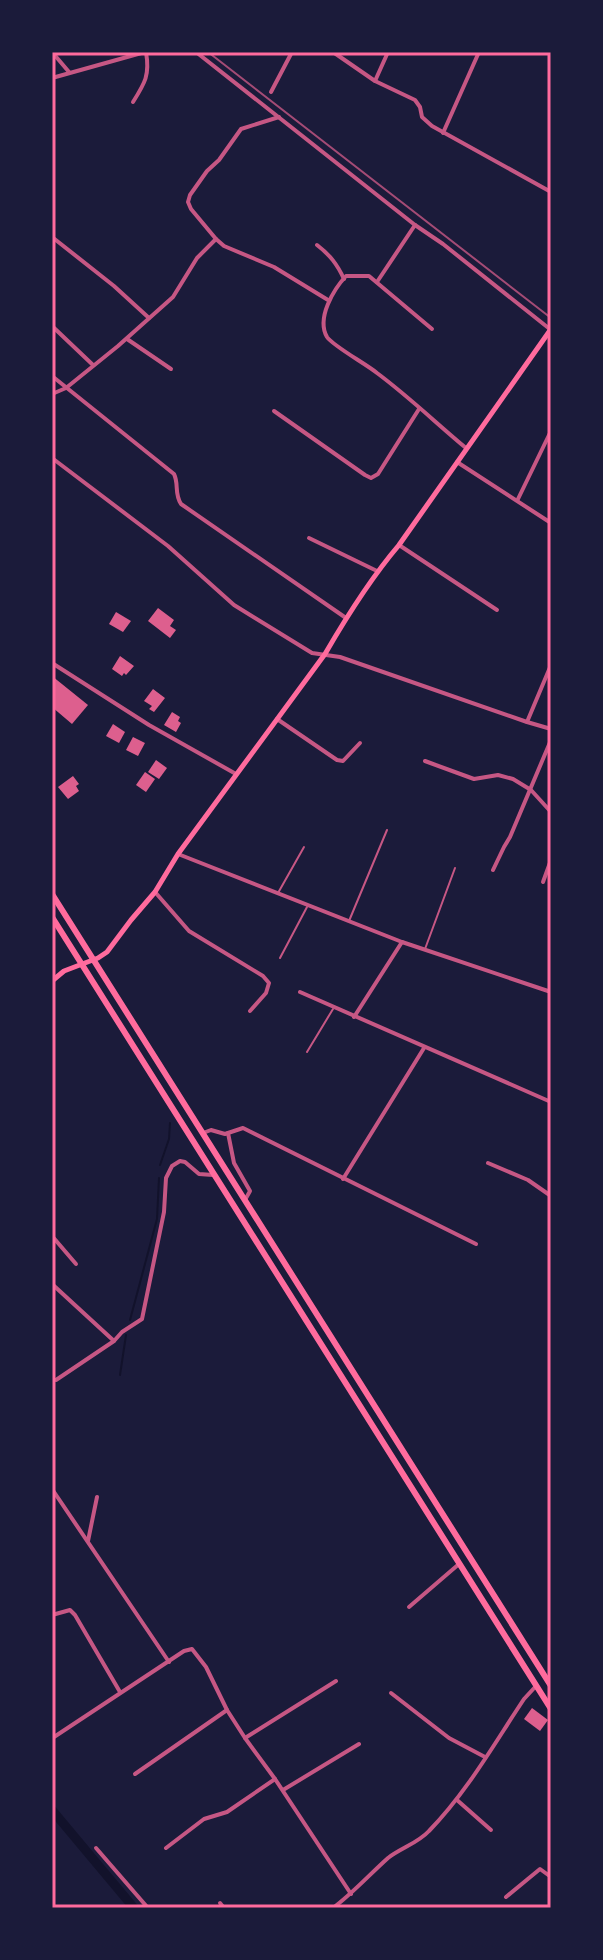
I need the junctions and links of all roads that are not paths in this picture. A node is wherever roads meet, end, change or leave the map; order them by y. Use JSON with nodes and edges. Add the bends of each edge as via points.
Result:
{"nodes":[{"id":1,"x":52,"y":52,"type":"edge"},
{"id":2,"x":145,"y":52,"type":"edge"},
{"id":3,"x":196,"y":52,"type":"edge"},
{"id":4,"x":292,"y":52,"type":"edge"},
{"id":5,"x":333,"y":52,"type":"edge"},
{"id":6,"x":388,"y":52,"type":"edge"},
{"id":7,"x":479,"y":52,"type":"edge"},
{"id":8,"x":69,"y":72,"type":"junction"},
{"id":9,"x":52,"y":78,"type":"edge"},
{"id":10,"x":375,"y":81,"type":"junction"},
{"id":11,"x":271,"y":92,"type":"dead end"},
{"id":12,"x":133,"y":102,"type":"dead end"},
{"id":13,"x":279,"y":117,"type":"junction"},
{"id":14,"x":443,"y":133,"type":"junction"},
{"id":15,"x":551,"y":192,"type":"edge"},
{"id":16,"x":415,"y":225,"type":"junction"},
{"id":17,"x":52,"y":237,"type":"edge"},
{"id":18,"x":216,"y":239,"type":"junction"},
{"id":19,"x":317,"y":245,"type":"dead end"},
{"id":20,"x":344,"y":279,"type":"junction"},
{"id":21,"x":377,"y":282,"type":"junction"},
{"id":22,"x":328,"y":301,"type":"junction"},
{"id":23,"x":149,"y":318,"type":"junction"},
{"id":24,"x":52,"y":326,"type":"edge"},
{"id":25,"x":432,"y":329,"type":"dead end"},
{"id":26,"x":551,"y":329,"type":"edge"},
{"id":27,"x":127,"y":339,"type":"junction"},
{"id":28,"x":93,"y":365,"type":"junction"},
{"id":29,"x":171,"y":369,"type":"dead end"},
{"id":30,"x":52,"y":376,"type":"edge"},
{"id":31,"x":66,"y":388,"type":"junction"},
{"id":32,"x":52,"y":394,"type":"edge"},
{"id":33,"x":419,"y":409,"type":"junction"},
{"id":34,"x":274,"y":411,"type":"dead end"},
{"id":35,"x":550,"y":433,"type":"edge"},
{"id":36,"x":466,"y":448,"type":"junction"},
{"id":37,"x":52,"y":458,"type":"edge"},
{"id":38,"x":457,"y":462,"type":"junction"},
{"id":39,"x":517,"y":500,"type":"junction"},
{"id":40,"x":551,"y":523,"type":"edge"},
{"id":41,"x":309,"y":538,"type":"dead end"},
{"id":42,"x":399,"y":545,"type":"junction"},
{"id":43,"x":377,"y":571,"type":"junction"},
{"id":44,"x":497,"y":610,"type":"dead end"},
{"id":45,"x":346,"y":618,"type":"junction"},
{"id":46,"x":325,"y":654,"type":"junction"},
{"id":47,"x":52,"y":663,"type":"edge"},
{"id":48,"x":551,"y":665,"type":"edge"},
{"id":49,"x":277,"y":719,"type":"junction"},
{"id":50,"x":527,"y":722,"type":"junction"},
{"id":51,"x":551,"y":729,"type":"edge"},
{"id":52,"x":551,"y":740,"type":"edge"},
{"id":53,"x":360,"y":743,"type":"dead end"},
{"id":54,"x":425,"y":761,"type":"dead end"},
{"id":55,"x":236,"y":774,"type":"junction"},
{"id":56,"x":531,"y":790,"type":"junction"},
{"id":57,"x":551,"y":812,"type":"edge"},
{"id":58,"x":387,"y":830,"type":"dead end"},
{"id":59,"x":304,"y":847,"type":"dead end"},
{"id":60,"x":178,"y":854,"type":"junction"},
{"id":61,"x":551,"y":860,"type":"edge"},
{"id":62,"x":455,"y":868,"type":"dead end"},
{"id":63,"x":493,"y":870,"type":"dead end"},
{"id":64,"x":543,"y":882,"type":"dead end"},
{"id":65,"x":155,"y":892,"type":"junction"},
{"id":66,"x":52,"y":894,"type":"edge"},
{"id":67,"x":278,"y":894,"type":"junction"},
{"id":68,"x":307,"y":906,"type":"junction"},
{"id":69,"x":52,"y":917,"type":"edge"},
{"id":70,"x":349,"y":922,"type":"junction"},
{"id":71,"x":402,"y":942,"type":"junction"},
{"id":72,"x":425,"y":949,"type":"junction"},
{"id":73,"x":280,"y":958,"type":"dead end"},
{"id":74,"x":93,"y":959,"type":"junction"},
{"id":75,"x":80,"y":964,"type":"junction"},
{"id":76,"x":52,"y":981,"type":"edge"},
{"id":77,"x":300,"y":992,"type":"dead end"},
{"id":78,"x":551,"y":992,"type":"edge"},
{"id":79,"x":334,"y":1008,"type":"junction"},
{"id":80,"x":250,"y":1011,"type":"dead end"},
{"id":81,"x":354,"y":1017,"type":"junction"},
{"id":82,"x":425,"y":1047,"type":"junction"},
{"id":83,"x":307,"y":1052,"type":"dead end"},
{"id":84,"x":551,"y":1102,"type":"edge"},
{"id":85,"x":203,"y":1133,"type":"junction"},
{"id":86,"x":228,"y":1133,"type":"junction"},
{"id":87,"x":488,"y":1163,"type":"dead end"},
{"id":88,"x":214,"y":1175,"type":"junction"},
{"id":89,"x":343,"y":1179,"type":"junction"},
{"id":90,"x":551,"y":1196,"type":"edge"},
{"id":91,"x":245,"y":1201,"type":"junction"},
{"id":92,"x":52,"y":1236,"type":"edge"},
{"id":93,"x":476,"y":1244,"type":"dead end"},
{"id":94,"x":76,"y":1264,"type":"dead end"},
{"id":95,"x":52,"y":1284,"type":"edge"},
{"id":96,"x":114,"y":1341,"type":"junction"},
{"id":97,"x":56,"y":1380,"type":"dead end"},
{"id":98,"x":52,"y":1489,"type":"edge"},
{"id":99,"x":97,"y":1497,"type":"dead end"},
{"id":100,"x":88,"y":1541,"type":"junction"},
{"id":101,"x":459,"y":1564,"type":"junction"},
{"id":102,"x":409,"y":1607,"type":"dead end"},
{"id":103,"x":52,"y":1615,"type":"edge"},
{"id":104,"x":169,"y":1662,"type":"junction"},
{"id":105,"x":336,"y":1681,"type":"dead end"},
{"id":106,"x":536,"y":1686,"type":"junction"},
{"id":107,"x":551,"y":1686,"type":"edge"},
{"id":108,"x":120,"y":1692,"type":"junction"},
{"id":109,"x":391,"y":1693,"type":"dead end"},
{"id":110,"x":551,"y":1709,"type":"edge"},
{"id":111,"x":227,"y":1710,"type":"junction"},
{"id":112,"x":54,"y":1737,"type":"dead end"},
{"id":113,"x":245,"y":1738,"type":"junction"},
{"id":114,"x":359,"y":1744,"type":"dead end"},
{"id":115,"x":485,"y":1757,"type":"junction"},
{"id":116,"x":135,"y":1774,"type":"dead end"},
{"id":117,"x":275,"y":1779,"type":"junction"},
{"id":118,"x":283,"y":1790,"type":"junction"},
{"id":119,"x":457,"y":1799,"type":"junction"},
{"id":120,"x":491,"y":1830,"type":"dead end"},
{"id":121,"x":96,"y":1848,"type":"dead end"},
{"id":122,"x":166,"y":1848,"type":"dead end"},
{"id":123,"x":551,"y":1877,"type":"edge"},
{"id":124,"x":351,"y":1894,"type":"junction"},
{"id":125,"x":506,"y":1897,"type":"dead end"},
{"id":126,"x":148,"y":1908,"type":"edge"},
{"id":127,"x":333,"y":1908,"type":"edge"}],
"edges":[{"from":1,"to":8,"type":"street"},
{"from":2,"to":8,"type":"street"},
{"from":2,"to":12,"type":"street","via":[[146,80]]},
{"from":3,"to":13,"type":"street"},
{"from":4,"to":11,"type":"street"},
{"from":5,"to":10,"type":"street"},
{"from":6,"to":10,"type":"street"},
{"from":7,"to":14,"type":"street"},
{"from":8,"to":9,"type":"street"},
{"from":10,"to":14,"type":"street","via":[[415,100],[422,117]]},
{"from":13,"to":16,"type":"street"},
{"from":13,"to":18,"type":"street","via":[[241,129],[190,195],[191,209]]},
{"from":14,"to":15,"type":"street"},
{"from":16,"to":21,"type":"street"},
{"from":16,"to":26,"type":"street"},
{"from":17,"to":23,"type":"street"},
{"from":18,"to":22,"type":"street"},
{"from":18,"to":23,"type":"street","via":[[173,297]]},
{"from":19,"to":20,"type":"street","via":[[331,256]]},
{"from":20,"to":21,"type":"street","via":[[361,275]]},
{"from":20,"to":22,"type":"street"},
{"from":21,"to":25,"type":"street"},
{"from":22,"to":33,"type":"street","via":[[328,339]]},
{"from":23,"to":27,"type":"street"},
{"from":24,"to":28,"type":"street"},
{"from":26,"to":36,"type":"main road"},
{"from":27,"to":28,"type":"street"},
{"from":27,"to":29,"type":"street"},
{"from":28,"to":31,"type":"street"},
{"from":30,"to":31,"type":"street"},
{"from":31,"to":32,"type":"street"},
{"from":31,"to":45,"type":"street","via":[[174,474],[181,504]]},
{"from":33,"to":34,"type":"street","via":[[371,478]]},
{"from":33,"to":36,"type":"street"},
{"from":35,"to":39,"type":"street"},
{"from":36,"to":38,"type":"main road"},
{"from":37,"to":46,"type":"street","via":[[168,546],[234,605],[312,653]]},
{"from":38,"to":39,"type":"street"},
{"from":38,"to":42,"type":"main road"},
{"from":39,"to":40,"type":"street"},
{"from":41,"to":43,"type":"street"},
{"from":42,"to":43,"type":"main road"},
{"from":42,"to":44,"type":"street"},
{"from":43,"to":45,"type":"main road"},
{"from":45,"to":46,"type":"main road"},
{"from":46,"to":49,"type":"main road"},
{"from":46,"to":50,"type":"street"},
{"from":47,"to":55,"type":"street"},
{"from":48,"to":50,"type":"street"},
{"from":49,"to":53,"type":"street","via":[[337,760],[343,761]]},
{"from":49,"to":55,"type":"main road"},
{"from":50,"to":51,"type":"street"},
{"from":52,"to":56,"type":"street"},
{"from":54,"to":56,"type":"street","via":[[474,779],[513,779]]},
{"from":55,"to":60,"type":"main road"},
{"from":56,"to":57,"type":"street"},
{"from":56,"to":63,"type":"street"},
{"from":58,"to":70,"type":"lane"},
{"from":59,"to":67,"type":"lane"},
{"from":60,"to":65,"type":"main road"},
{"from":60,"to":67,"type":"street"},
{"from":61,"to":64,"type":"street"},
{"from":62,"to":72,"type":"lane"},
{"from":65,"to":74,"type":"main road","via":[[107,952]]},
{"from":65,"to":80,"type":"street","via":[[189,931],[269,983]]},
{"from":66,"to":74,"type":"highway"},
{"from":67,"to":68,"type":"street"},
{"from":68,"to":70,"type":"street"},
{"from":68,"to":73,"type":"lane"},
{"from":69,"to":75,"type":"highway"},
{"from":70,"to":71,"type":"street"},
{"from":71,"to":72,"type":"street"},
{"from":71,"to":81,"type":"street"},
{"from":72,"to":78,"type":"street"},
{"from":74,"to":75,"type":"main road"},
{"from":74,"to":85,"type":"highway"},
{"from":75,"to":76,"type":"main road"},
{"from":75,"to":88,"type":"highway"},
{"from":77,"to":79,"type":"street"},
{"from":79,"to":81,"type":"street"},
{"from":79,"to":83,"type":"lane"},
{"from":81,"to":82,"type":"street"},
{"from":82,"to":84,"type":"street"},
{"from":82,"to":89,"type":"street"},
{"from":85,"to":86,"type":"street"},
{"from":85,"to":91,"type":"highway"},
{"from":86,"to":89,"type":"street","via":[[243,1128]]},
{"from":86,"to":91,"type":"street","via":[[234,1163],[250,1191]]},
{"from":87,"to":90,"type":"street"},
{"from":88,"to":96,"type":"street","via":[[199,1174],[180,1161],[170,1168],[144,1314]]},
{"from":88,"to":101,"type":"highway"},
{"from":89,"to":93,"type":"street"},
{"from":91,"to":107,"type":"highway"},
{"from":92,"to":94,"type":"street"},
{"from":95,"to":96,"type":"street"},
{"from":96,"to":97,"type":"street"},
{"from":98,"to":100,"type":"street"},
{"from":99,"to":100,"type":"street"},
{"from":100,"to":104,"type":"street"},
{"from":101,"to":102,"type":"street"},
{"from":101,"to":106,"type":"highway"},
{"from":103,"to":108,"type":"street","via":[[70,1610],[75,1615]]},
{"from":104,"to":108,"type":"street"},
{"from":104,"to":111,"type":"street","via":[[188,1650],[196,1652]]},
{"from":105,"to":113,"type":"street"},
{"from":106,"to":110,"type":"highway"},
{"from":106,"to":115,"type":"street"},
{"from":108,"to":112,"type":"street"},
{"from":109,"to":115,"type":"street","via":[[449,1738]]},
{"from":111,"to":113,"type":"street"},
{"from":111,"to":116,"type":"street"},
{"from":113,"to":117,"type":"street"},
{"from":114,"to":118,"type":"street"},
{"from":115,"to":119,"type":"street"},
{"from":117,"to":118,"type":"street"},
{"from":117,"to":122,"type":"street","via":[[227,1812],[204,1819]]},
{"from":118,"to":124,"type":"street"},
{"from":119,"to":120,"type":"street"},
{"from":119,"to":124,"type":"street","via":[[418,1841],[390,1857]]},
{"from":121,"to":126,"type":"street"},
{"from":123,"to":125,"type":"street","via":[[540,1869]]},
{"from":124,"to":127,"type":"street"}]}
